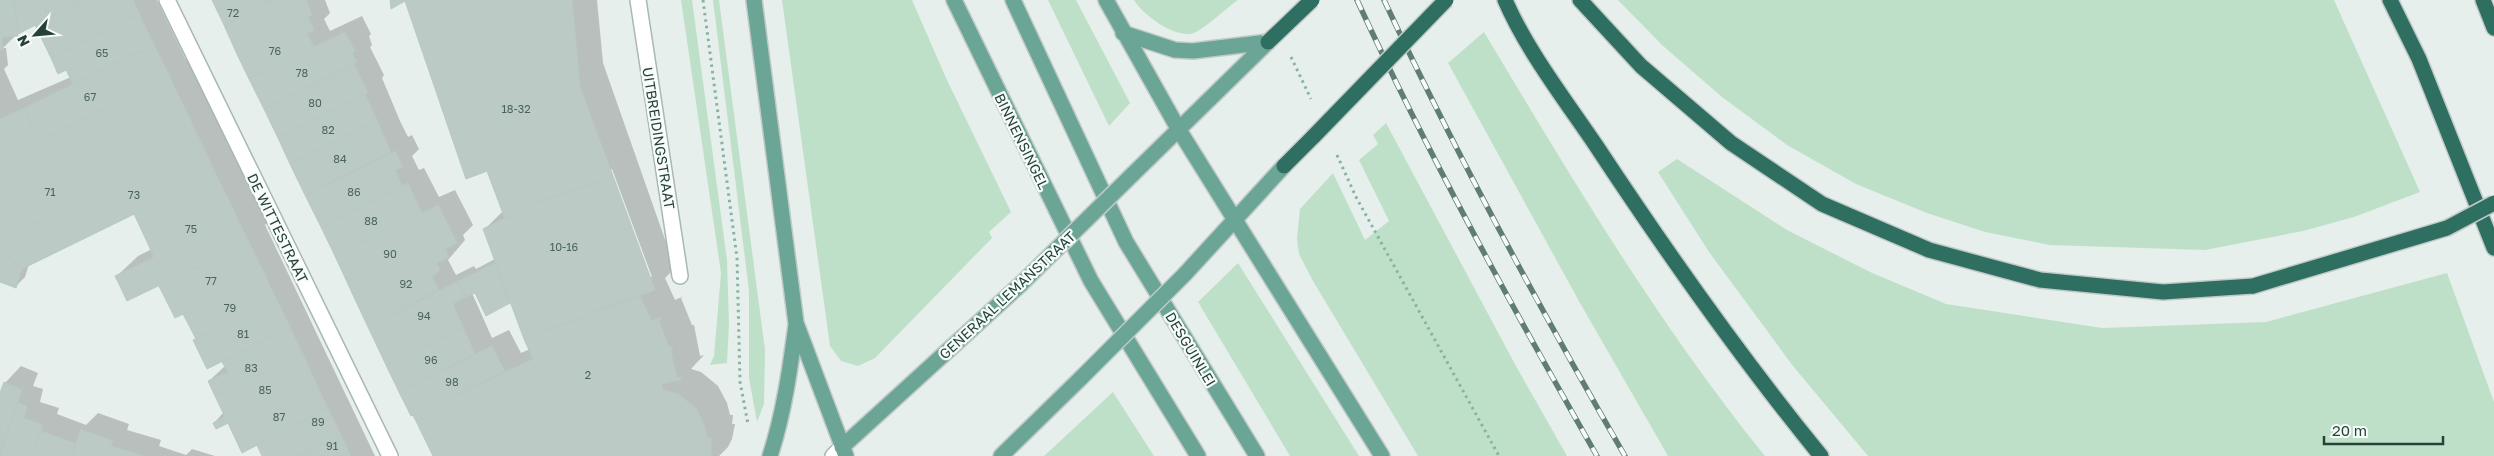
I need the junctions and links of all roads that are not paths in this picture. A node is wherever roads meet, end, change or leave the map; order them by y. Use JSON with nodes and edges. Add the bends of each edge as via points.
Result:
{"nodes":[{"id":1,"x":167,"y":0,"type":"edge"},
{"id":2,"x":638,"y":0,"type":"edge"},
{"id":3,"x":754,"y":0,"type":"edge"},
{"id":4,"x":954,"y":0,"type":"edge"},
{"id":5,"x":1013,"y":0,"type":"edge"},
{"id":6,"x":1106,"y":0,"type":"edge"},
{"id":7,"x":1312,"y":0,"type":"edge"},
{"id":8,"x":1446,"y":0,"type":"edge"},
{"id":9,"x":1505,"y":0,"type":"edge"},
{"id":10,"x":1580,"y":0,"type":"edge"},
{"id":11,"x":2390,"y":0,"type":"edge"},
{"id":12,"x":2483,"y":0,"type":"edge"},
{"id":13,"x":2494,"y":28,"type":"edge"},
{"id":14,"x":1123,"y":33,"type":"junction"},
{"id":15,"x":1268,"y":42,"type":"junction"},
{"id":16,"x":1179,"y":130,"type":"junction"},
{"id":17,"x":1284,"y":166,"type":"joint"},
{"id":18,"x":2494,"y":203,"type":"edge"},
{"id":19,"x":1234,"y":222,"type":"junction"},
{"id":20,"x":2494,"y":248,"type":"edge"},
{"id":21,"x":680,"y":276,"type":"dead end"},
{"id":22,"x":796,"y":323,"type":"junction"},
{"id":23,"x":840,"y":453,"type":"edge"},
{"id":24,"x":390,"y":456,"type":"edge"},
{"id":25,"x":770,"y":456,"type":"edge"},
{"id":26,"x":1001,"y":456,"type":"edge"},
{"id":27,"x":1198,"y":456,"type":"edge"},
{"id":28,"x":1257,"y":456,"type":"edge"},
{"id":29,"x":1382,"y":456,"type":"edge"},
{"id":30,"x":1821,"y":456,"type":"edge"}],
"edges":[{"from":1,"to":24,"type":"street","name":"DE WITTESTRAAT"},
{"from":2,"to":21,"type":"street","name":"UITBREIDINGSTRAAT"},
{"from":3,"to":22,"type":"main road"},
{"from":4,"to":27,"type":"main road","name":"BINNENSINGEL","via":[[1091,281]]},
{"from":5,"to":28,"type":"main road","name":"DESGUINLEI","via":[[1126,242]]},
{"from":6,"to":14,"type":"main road"},
{"from":7,"to":15,"type":"highway","bridge":true},
{"from":8,"to":17,"type":"highway","bridge":true},
{"from":9,"to":30,"type":"highway","via":[[1544,69],[1629,196],[1723,329]]},
{"from":10,"to":18,"type":"highway","bridge":true,"via":[[1641,66],[1731,143],[1822,204],[1929,250],[2040,280],[2163,292],[2253,286],[2447,228]]},
{"from":11,"to":20,"type":"highway","via":[[2419,59]]},
{"from":12,"to":13,"type":"highway"},
{"from":14,"to":15,"type":"main road","via":[[1175,50],[1194,51]]},
{"from":14,"to":16,"type":"main road"},
{"from":15,"to":16,"type":"main road","name":"GENERAAL LEMANSTRAAT"},
{"from":16,"to":19,"type":"main road"},
{"from":16,"to":23,"type":"main road","name":"GENERAAL LEMANSTRAAT","bridge":true,"via":[[1021,284]]},
{"from":17,"to":19,"type":"main road"},
{"from":19,"to":26,"type":"main road","bridge":true},
{"from":19,"to":29,"type":"main road"},
{"from":22,"to":23,"type":"main road"},
{"from":22,"to":25,"type":"main road","via":[[787,389]]}]}
